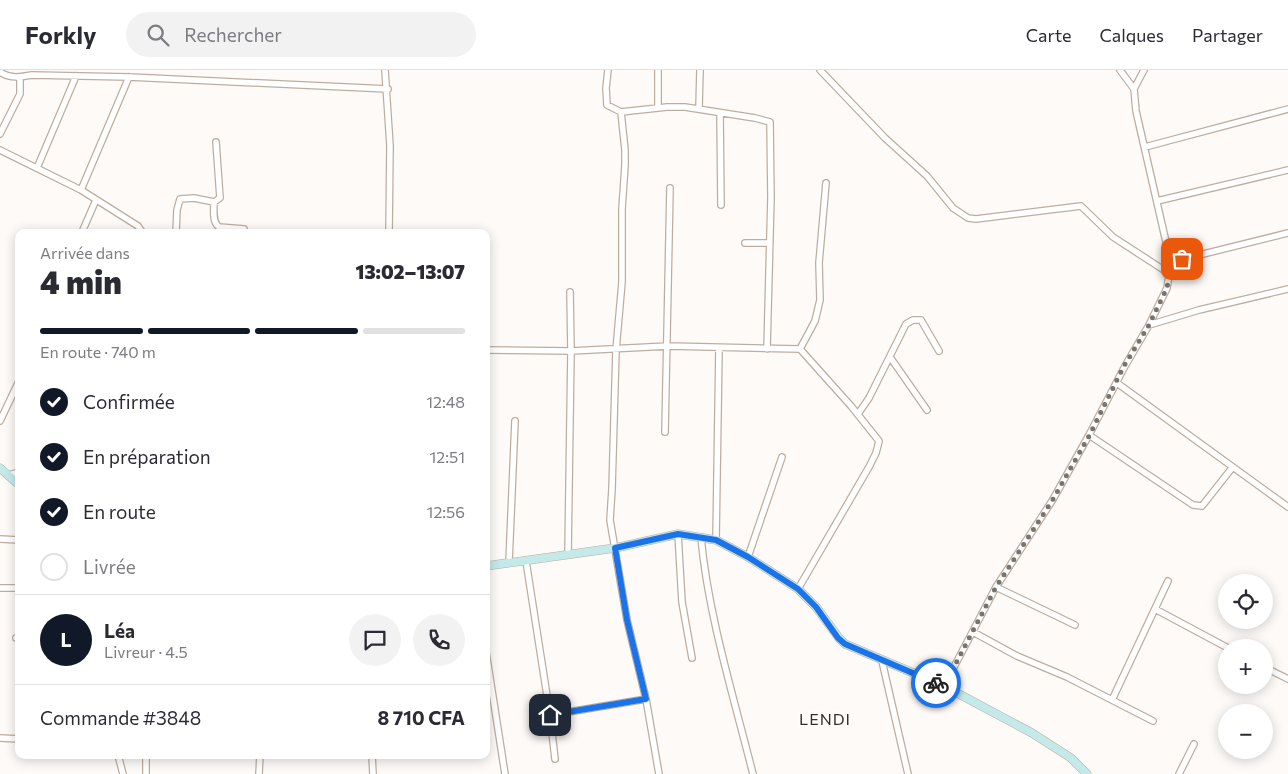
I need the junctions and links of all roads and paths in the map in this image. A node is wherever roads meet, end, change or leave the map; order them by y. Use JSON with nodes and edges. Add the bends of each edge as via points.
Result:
{"nodes":[{"id":1,"x":135,"y":70,"type":"edge"},
{"id":2,"x":385,"y":70,"type":"edge"},
{"id":3,"x":608,"y":70,"type":"edge"},
{"id":4,"x":658,"y":70,"type":"edge"},
{"id":5,"x":700,"y":70,"type":"edge"},
{"id":6,"x":820,"y":70,"type":"edge"},
{"id":7,"x":1120,"y":70,"type":"edge"},
{"id":8,"x":1144,"y":70,"type":"edge"},
{"id":9,"x":0,"y":72,"type":"edge"},
{"id":10,"x":76,"y":76,"type":"junction"},
{"id":11,"x":132,"y":77,"type":"junction"},
{"id":12,"x":20,"y":78,"type":"junction"},
{"id":13,"x":388,"y":89,"type":"junction"},
{"id":14,"x":1134,"y":89,"type":"junction"},
{"id":15,"x":658,"y":108,"type":"junction"},
{"id":16,"x":699,"y":108,"type":"junction"},
{"id":17,"x":1288,"y":109,"type":"edge"},
{"id":18,"x":621,"y":112,"type":"junction"},
{"id":19,"x":720,"y":113,"type":"junction"},
{"id":20,"x":0,"y":134,"type":"edge"},
{"id":21,"x":216,"y":142,"type":"dead end"},
{"id":22,"x":1145,"y":147,"type":"junction"},
{"id":23,"x":0,"y":150,"type":"edge"},
{"id":24,"x":37,"y":168,"type":"junction"},
{"id":25,"x":1288,"y":170,"type":"edge"},
{"id":26,"x":826,"y":183,"type":"dead end"},
{"id":27,"x":670,"y":188,"type":"dead end"},
{"id":28,"x":81,"y":190,"type":"junction"},
{"id":29,"x":96,"y":200,"type":"junction"},
{"id":30,"x":1157,"y":201,"type":"junction"},
{"id":31,"x":214,"y":202,"type":"junction"},
{"id":32,"x":721,"y":204,"type":"dead end"},
{"id":33,"x":83,"y":229,"type":"edge"},
{"id":34,"x":138,"y":229,"type":"edge"},
{"id":35,"x":176,"y":229,"type":"edge"},
{"id":36,"x":244,"y":229,"type":"dead end"},
{"id":37,"x":389,"y":229,"type":"edge"},
{"id":38,"x":1288,"y":233,"type":"edge"},
{"id":39,"x":745,"y":243,"type":"dead end"},
{"id":40,"x":769,"y":243,"type":"junction"},
{"id":41,"x":1171,"y":262,"type":"junction"},
{"id":42,"x":1170,"y":274,"type":"junction"},
{"id":43,"x":1288,"y":289,"type":"edge"},
{"id":44,"x":570,"y":292,"type":"dead end"},
{"id":45,"x":1149,"y":325,"type":"junction"},
{"id":46,"x":668,"y":346,"type":"junction"},
{"id":47,"x":719,"y":348,"type":"junction"},
{"id":48,"x":767,"y":349,"type":"junction"},
{"id":49,"x":800,"y":349,"type":"junction"},
{"id":50,"x":490,"y":350,"type":"edge"},
{"id":51,"x":616,"y":350,"type":"junction"},
{"id":52,"x":571,"y":351,"type":"junction"},
{"id":53,"x":939,"y":351,"type":"dead end"},
{"id":54,"x":890,"y":357,"type":"junction"},
{"id":55,"x":1117,"y":383,"type":"junction"},
{"id":56,"x":15,"y":389,"type":"edge"},
{"id":57,"x":927,"y":410,"type":"dead end"},
{"id":58,"x":858,"y":414,"type":"junction"},
{"id":59,"x":0,"y":421,"type":"edge"},
{"id":60,"x":515,"y":421,"type":"dead end"},
{"id":61,"x":665,"y":432,"type":"dead end"},
{"id":62,"x":1089,"y":436,"type":"junction"},
{"id":63,"x":782,"y":456,"type":"dead end"},
{"id":64,"x":0,"y":468,"type":"edge"},
{"id":65,"x":1232,"y":468,"type":"junction"},
{"id":66,"x":15,"y":474,"type":"edge"},
{"id":67,"x":10,"y":476,"type":"junction"},
{"id":68,"x":15,"y":481,"type":"edge"},
{"id":69,"x":1288,"y":507,"type":"edge"},
{"id":70,"x":678,"y":534,"type":"junction"},
{"id":71,"x":701,"y":537,"type":"junction"},
{"id":72,"x":0,"y":539,"type":"edge"},
{"id":73,"x":15,"y":540,"type":"edge"},
{"id":74,"x":716,"y":540,"type":"junction"},
{"id":75,"x":615,"y":548,"type":"junction"},
{"id":76,"x":568,"y":555,"type":"junction"},
{"id":77,"x":748,"y":557,"type":"junction"},
{"id":78,"x":526,"y":561,"type":"junction"},
{"id":79,"x":509,"y":562,"type":"junction"},
{"id":80,"x":490,"y":565,"type":"edge"},
{"id":81,"x":1168,"y":581,"type":"dead end"},
{"id":82,"x":996,"y":587,"type":"junction"},
{"id":83,"x":0,"y":588,"type":"edge"},
{"id":84,"x":15,"y":588,"type":"edge"},
{"id":85,"x":798,"y":589,"type":"junction"},
{"id":86,"x":1155,"y":609,"type":"junction"},
{"id":87,"x":1075,"y":625,"type":"dead end"},
{"id":88,"x":973,"y":632,"type":"junction"},
{"id":89,"x":1218,"y":643,"type":"edge"},
{"id":90,"x":692,"y":658,"type":"dead end"},
{"id":91,"x":882,"y":661,"type":"junction"},
{"id":92,"x":1273,"y":671,"type":"edge"},
{"id":93,"x":490,"y":678,"type":"edge"},
{"id":94,"x":1288,"y":679,"type":"edge"},
{"id":95,"x":944,"y":686,"type":"junction"},
{"id":96,"x":646,"y":699,"type":"junction"},
{"id":97,"x":1112,"y":700,"type":"junction"},
{"id":98,"x":550,"y":715,"type":"junction"},
{"id":99,"x":1154,"y":722,"type":"dead end"},
{"id":100,"x":0,"y":738,"type":"edge"},
{"id":101,"x":15,"y":739,"type":"edge"},
{"id":102,"x":1194,"y":744,"type":"dead end"},
{"id":103,"x":119,"y":759,"type":"edge"},
{"id":104,"x":146,"y":759,"type":"edge"},
{"id":105,"x":260,"y":759,"type":"edge"},
{"id":106,"x":372,"y":759,"type":"edge"},
{"id":107,"x":556,"y":759,"type":"dead end"},
{"id":108,"x":123,"y":774,"type":"edge"},
{"id":109,"x":146,"y":774,"type":"edge"},
{"id":110,"x":259,"y":774,"type":"edge"},
{"id":111,"x":373,"y":774,"type":"edge"},
{"id":112,"x":505,"y":774,"type":"edge"},
{"id":113,"x":659,"y":774,"type":"edge"},
{"id":114,"x":754,"y":774,"type":"edge"},
{"id":115,"x":908,"y":774,"type":"edge"},
{"id":116,"x":1087,"y":774,"type":"edge"},
{"id":117,"x":1179,"y":774,"type":"edge"}],
"edges":[{"from":1,"to":11,"type":"street"},
{"from":2,"to":13,"type":"street"},
{"from":3,"to":18,"type":"street","via":[[608,105]]},
{"from":4,"to":15,"type":"street"},
{"from":5,"to":16,"type":"street"},
{"from":6,"to":42,"type":"street","via":[[885,138],[927,176],[954,208],[968,218],[1081,206],[1113,238]]},
{"from":7,"to":14,"type":"street"},
{"from":8,"to":14,"type":"street"},
{"from":9,"to":12,"type":"street"},
{"from":10,"to":11,"type":"street"},
{"from":10,"to":12,"type":"street","via":[[32,75]]},
{"from":10,"to":24,"type":"street"},
{"from":11,"to":13,"type":"street"},
{"from":11,"to":28,"type":"street"},
{"from":12,"to":20,"type":"street","via":[[20,94]]},
{"from":13,"to":37,"type":"street"},
{"from":14,"to":22,"type":"street"},
{"from":15,"to":16,"type":"street"},
{"from":15,"to":18,"type":"street"},
{"from":16,"to":19,"type":"street"},
{"from":17,"to":22,"type":"street"},
{"from":18,"to":51,"type":"street","via":[[625,165],[622,282]]},
{"from":19,"to":32,"type":"street"},
{"from":19,"to":40,"type":"street","via":[[770,122]]},
{"from":21,"to":31,"type":"street","via":[[221,194]]},
{"from":22,"to":30,"type":"street"},
{"from":23,"to":24,"type":"street"},
{"from":24,"to":28,"type":"street"},
{"from":25,"to":30,"type":"street"},
{"from":26,"to":49,"type":"street","via":[[819,263],[820,300],[815,321]]},
{"from":27,"to":46,"type":"street"},
{"from":28,"to":29,"type":"street"},
{"from":29,"to":33,"type":"street"},
{"from":29,"to":34,"type":"street"},
{"from":30,"to":41,"type":"street"},
{"from":31,"to":35,"type":"street","via":[[180,199]]},
{"from":31,"to":36,"type":"street","via":[[216,225]]},
{"from":38,"to":41,"type":"street"},
{"from":39,"to":40,"type":"street"},
{"from":40,"to":48,"type":"street"},
{"from":41,"to":42,"type":"street"},
{"from":42,"to":45,"type":"street","via":[[1167,288]]},
{"from":43,"to":45,"type":"street"},
{"from":44,"to":52,"type":"street"},
{"from":45,"to":55,"type":"street"},
{"from":46,"to":47,"type":"street"},
{"from":46,"to":51,"type":"street"},
{"from":46,"to":61,"type":"street"},
{"from":47,"to":48,"type":"street"},
{"from":47,"to":74,"type":"street"},
{"from":48,"to":49,"type":"street"},
{"from":49,"to":58,"type":"street"},
{"from":50,"to":52,"type":"street"},
{"from":51,"to":52,"type":"street"},
{"from":51,"to":75,"type":"street","via":[[610,520]]},
{"from":52,"to":76,"type":"street"},
{"from":53,"to":54,"type":"street","via":[[924,324],[917,319],[906,324]]},
{"from":54,"to":57,"type":"street"},
{"from":54,"to":58,"type":"street"},
{"from":55,"to":62,"type":"street"},
{"from":55,"to":65,"type":"street"},
{"from":56,"to":59,"type":"street"},
{"from":58,"to":85,"type":"street","via":[[879,441],[876,453]]},
{"from":60,"to":79,"type":"street"},
{"from":62,"to":65,"type":"street","via":[[1193,505],[1202,506]]},
{"from":62,"to":82,"type":"street","via":[[1052,501]]},
{"from":63,"to":77,"type":"street"},
{"from":64,"to":67,"type":"main road"},
{"from":65,"to":69,"type":"street"},
{"from":66,"to":67,"type":"street"},
{"from":67,"to":68,"type":"main road"},
{"from":70,"to":71,"type":"main road"},
{"from":70,"to":75,"type":"main road"},
{"from":70,"to":90,"type":"street","via":[[682,602]]},
{"from":71,"to":74,"type":"main road"},
{"from":71,"to":114,"type":"street","via":[[710,598]]},
{"from":72,"to":73,"type":"street"},
{"from":74,"to":77,"type":"main road"},
{"from":75,"to":76,"type":"main road"},
{"from":75,"to":96,"type":"street","via":[[627,620]]},
{"from":76,"to":78,"type":"main road"},
{"from":77,"to":85,"type":"main road"},
{"from":78,"to":79,"type":"main road"},
{"from":78,"to":98,"type":"street"},
{"from":79,"to":80,"type":"main road"},
{"from":81,"to":86,"type":"street"},
{"from":82,"to":87,"type":"street"},
{"from":82,"to":88,"type":"street"},
{"from":83,"to":84,"type":"street"},
{"from":85,"to":91,"type":"main road","via":[[816,607],[838,638]]},
{"from":86,"to":89,"type":"street"},
{"from":86,"to":97,"type":"street"},
{"from":88,"to":95,"type":"street"},
{"from":88,"to":97,"type":"street"},
{"from":91,"to":95,"type":"main road"},
{"from":91,"to":115,"type":"street"},
{"from":92,"to":94,"type":"street"},
{"from":93,"to":112,"type":"street"},
{"from":95,"to":116,"type":"main road","via":[[1032,733],[1071,758]]},
{"from":96,"to":98,"type":"street"},
{"from":96,"to":113,"type":"street"},
{"from":97,"to":99,"type":"street"},
{"from":98,"to":107,"type":"street"},
{"from":100,"to":101,"type":"street"},
{"from":102,"to":117,"type":"street"},
{"from":103,"to":108,"type":"street"},
{"from":104,"to":109,"type":"street"},
{"from":105,"to":110,"type":"street"},
{"from":106,"to":111,"type":"street"}]}
